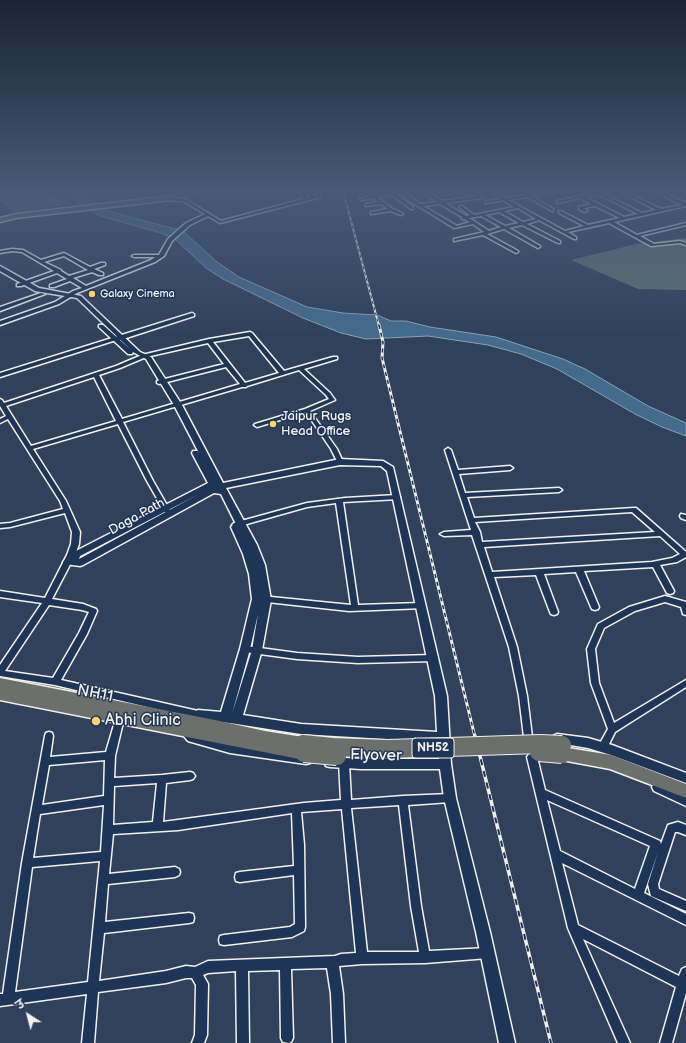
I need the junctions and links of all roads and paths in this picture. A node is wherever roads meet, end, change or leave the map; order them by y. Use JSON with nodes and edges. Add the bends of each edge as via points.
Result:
{"nodes":[{"id":1,"x":170,"y":240,"type":"edge"},
{"id":2,"x":496,"y":240,"type":"edge"},
{"id":3,"x":525,"y":240,"type":"edge"},
{"id":4,"x":554,"y":240,"type":"edge"},
{"id":5,"x":643,"y":240,"type":"edge"},
{"id":6,"x":558,"y":242,"type":"dead end"},
{"id":7,"x":686,"y":244,"type":"edge"},
{"id":8,"x":538,"y":247,"type":"dead end"},
{"id":9,"x":0,"y":252,"type":"edge"},
{"id":10,"x":516,"y":252,"type":"dead end"},
{"id":11,"x":134,"y":256,"type":"dead end"},
{"id":12,"x":161,"y":256,"type":"junction"},
{"id":13,"x":41,"y":261,"type":"junction"},
{"id":14,"x":103,"y":264,"type":"dead end"},
{"id":15,"x":0,"y":268,"type":"edge"},
{"id":16,"x":91,"y":269,"type":"junction"},
{"id":17,"x":59,"y":271,"type":"junction"},
{"id":18,"x":0,"y":274,"type":"edge"},
{"id":19,"x":101,"y":274,"type":"dead end"},
{"id":20,"x":70,"y":279,"type":"junction"},
{"id":21,"x":22,"y":284,"type":"junction"},
{"id":22,"x":52,"y":286,"type":"dead end"},
{"id":23,"x":86,"y":288,"type":"junction"},
{"id":24,"x":42,"y":294,"type":"junction"},
{"id":25,"x":70,"y":296,"type":"junction"},
{"id":26,"x":0,"y":309,"type":"edge"},
{"id":27,"x":192,"y":315,"type":"dead end"},
{"id":28,"x":0,"y":323,"type":"edge"},
{"id":29,"x":117,"y":339,"type":"junction"},
{"id":30,"x":209,"y":341,"type":"junction"},
{"id":31,"x":142,"y":356,"type":"junction"},
{"id":32,"x":335,"y":358,"type":"dead end"},
{"id":33,"x":227,"y":365,"type":"junction"},
{"id":34,"x":300,"y":368,"type":"junction"},
{"id":35,"x":96,"y":374,"type":"junction"},
{"id":36,"x":283,"y":374,"type":"junction"},
{"id":37,"x":0,"y":375,"type":"edge"},
{"id":38,"x":161,"y":381,"type":"junction"},
{"id":39,"x":244,"y":386,"type":"junction"},
{"id":40,"x":2,"y":403,"type":"edge"},
{"id":41,"x":175,"y":406,"type":"junction"},
{"id":42,"x":307,"y":410,"type":"junction"},
{"id":43,"x":10,"y":416,"type":"junction"},
{"id":44,"x":0,"y":421,"type":"edge"},
{"id":45,"x":119,"y":422,"type":"junction"},
{"id":46,"x":257,"y":425,"type":"dead end"},
{"id":47,"x":30,"y":448,"type":"junction"},
{"id":48,"x":448,"y":450,"type":"dead end"},
{"id":49,"x":340,"y":462,"type":"junction"},
{"id":50,"x":510,"y":468,"type":"dead end"},
{"id":51,"x":456,"y":472,"type":"junction"},
{"id":52,"x":217,"y":485,"type":"junction"},
{"id":53,"x":559,"y":490,"type":"dead end"},
{"id":54,"x":464,"y":495,"type":"junction"},
{"id":55,"x":397,"y":497,"type":"junction"},
{"id":56,"x":340,"y":501,"type":"junction"},
{"id":57,"x":67,"y":510,"type":"junction"},
{"id":58,"x":167,"y":511,"type":"junction"},
{"id":59,"x":472,"y":520,"type":"junction"},
{"id":60,"x":238,"y":524,"type":"junction"},
{"id":61,"x":0,"y":526,"type":"edge"},
{"id":62,"x":476,"y":532,"type":"junction"},
{"id":63,"x":444,"y":534,"type":"dead end"},
{"id":64,"x":661,"y":534,"type":"junction"},
{"id":65,"x":481,"y":545,"type":"junction"},
{"id":66,"x":686,"y":554,"type":"edge"},
{"id":67,"x":71,"y":562,"type":"junction"},
{"id":68,"x":655,"y":563,"type":"junction"},
{"id":69,"x":579,"y":569,"type":"junction"},
{"id":70,"x":539,"y":572,"type":"junction"},
{"id":71,"x":490,"y":575,"type":"junction"},
{"id":72,"x":670,"y":591,"type":"dead end"},
{"id":73,"x":0,"y":594,"type":"edge"},
{"id":74,"x":262,"y":599,"type":"junction"},
{"id":75,"x":47,"y":602,"type":"junction"},
{"id":76,"x":421,"y":606,"type":"junction"},
{"id":77,"x":595,"y":607,"type":"dead end"},
{"id":78,"x":686,"y":607,"type":"edge"},
{"id":79,"x":355,"y":608,"type":"junction"},
{"id":80,"x":554,"y":612,"type":"dead end"},
{"id":81,"x":245,"y":649,"type":"junction"},
{"id":82,"x":257,"y":650,"type":"junction"},
{"id":83,"x":433,"y":658,"type":"junction"},
{"id":84,"x":0,"y":672,"type":"edge"},
{"id":85,"x":55,"y":682,"type":"junction"},
{"id":86,"x":0,"y":684,"type":"edge"},
{"id":87,"x":686,"y":684,"type":"edge"},
{"id":88,"x":0,"y":694,"type":"edge"},
{"id":89,"x":120,"y":718,"type":"junction"},
{"id":90,"x":230,"y":718,"type":"junction"},
{"id":91,"x":190,"y":722,"type":"junction"},
{"id":92,"x":612,"y":729,"type":"junction"},
{"id":93,"x":49,"y":736,"type":"dead end"},
{"id":94,"x":444,"y":737,"type":"junction"},
{"id":95,"x":528,"y":737,"type":"junction"},
{"id":96,"x":556,"y":738,"type":"junction"},
{"id":97,"x":603,"y":747,"type":"junction"},
{"id":98,"x":303,"y":748,"type":"junction"},
{"id":99,"x":110,"y":756,"type":"junction"},
{"id":100,"x":532,"y":757,"type":"junction"},
{"id":101,"x":560,"y":758,"type":"junction"},
{"id":102,"x":44,"y":761,"type":"junction"},
{"id":103,"x":344,"y":763,"type":"junction"},
{"id":104,"x":445,"y":764,"type":"junction"},
{"id":105,"x":190,"y":776,"type":"dead end"},
{"id":106,"x":686,"y":778,"type":"edge"},
{"id":107,"x":162,"y":779,"type":"junction"},
{"id":108,"x":109,"y":782,"type":"junction"},
{"id":109,"x":686,"y":783,"type":"edge"},
{"id":110,"x":686,"y":791,"type":"edge"},
{"id":111,"x":541,"y":794,"type":"junction"},
{"id":112,"x":450,"y":798,"type":"junction"},
{"id":113,"x":109,"y":800,"type":"junction"},
{"id":114,"x":403,"y":800,"type":"junction"},
{"id":115,"x":686,"y":800,"type":"edge"},
{"id":116,"x":346,"y":804,"type":"junction"},
{"id":117,"x":296,"y":808,"type":"junction"},
{"id":118,"x":36,"y":810,"type":"junction"},
{"id":119,"x":158,"y":826,"type":"junction"},
{"id":120,"x":108,"y":830,"type":"junction"},
{"id":121,"x":686,"y":830,"type":"edge"},
{"id":122,"x":555,"y":854,"type":"junction"},
{"id":123,"x":106,"y":856,"type":"junction"},
{"id":124,"x":27,"y":863,"type":"junction"},
{"id":125,"x":299,"y":870,"type":"junction"},
{"id":126,"x":175,"y":872,"type":"dead end"},
{"id":127,"x":240,"y":876,"type":"dead end"},
{"id":128,"x":104,"y":879,"type":"junction"},
{"id":129,"x":638,"y":896,"type":"junction"},
{"id":130,"x":686,"y":906,"type":"edge"},
{"id":131,"x":188,"y":918,"type":"dead end"},
{"id":132,"x":686,"y":920,"type":"edge"},
{"id":133,"x":99,"y":928,"type":"junction"},
{"id":134,"x":573,"y":928,"type":"junction"},
{"id":135,"x":224,"y":940,"type":"dead end"},
{"id":136,"x":488,"y":953,"type":"junction"},
{"id":137,"x":425,"y":957,"type":"junction"},
{"id":138,"x":362,"y":958,"type":"junction"},
{"id":139,"x":336,"y":962,"type":"junction"},
{"id":140,"x":285,"y":965,"type":"junction"},
{"id":141,"x":242,"y":966,"type":"junction"},
{"id":142,"x":195,"y":973,"type":"junction"},
{"id":143,"x":684,"y":979,"type":"edge"},
{"id":144,"x":93,"y":987,"type":"junction"},
{"id":145,"x":4,"y":999,"type":"edge"},
{"id":146,"x":287,"y":1038,"type":"dead end"},
{"id":147,"x":88,"y":1043,"type":"edge"},
{"id":148,"x":198,"y":1043,"type":"edge"},
{"id":149,"x":243,"y":1043,"type":"edge"},
{"id":150,"x":339,"y":1043,"type":"edge"},
{"id":151,"x":507,"y":1043,"type":"edge"},
{"id":152,"x":624,"y":1043,"type":"edge"},
{"id":153,"x":666,"y":1043,"type":"edge"}],
"edges":[{"from":1,"to":12,"type":"street"},
{"from":2,"to":10,"type":"street"},
{"from":3,"to":8,"type":"street"},
{"from":4,"to":6,"type":"street"},
{"from":5,"to":7,"type":"street","via":[[653,245],[680,242]]},
{"from":9,"to":13,"type":"street","via":[[23,251]]},
{"from":11,"to":12,"type":"street"},
{"from":12,"to":23,"type":"street","via":[[146,265]]},
{"from":13,"to":16,"type":"street","via":[[64,254]]},
{"from":13,"to":17,"type":"street"},
{"from":14,"to":16,"type":"street"},
{"from":15,"to":21,"type":"street"},
{"from":16,"to":19,"type":"street"},
{"from":16,"to":20,"type":"street"},
{"from":17,"to":20,"type":"street"},
{"from":17,"to":21,"type":"street"},
{"from":18,"to":21,"type":"street"},
{"from":20,"to":22,"type":"street"},
{"from":20,"to":23,"type":"street"},
{"from":21,"to":24,"type":"street"},
{"from":21,"to":25,"type":"street","via":[[37,290]]},
{"from":23,"to":25,"type":"street"},
{"from":24,"to":25,"type":"street"},
{"from":24,"to":26,"type":"street"},
{"from":25,"to":28,"type":"street","via":[[57,304]]},
{"from":25,"to":29,"type":"street","via":[[79,297]]},
{"from":27,"to":29,"type":"street"},
{"from":29,"to":31,"type":"street","via":[[128,351]]},
{"from":29,"to":37,"type":"street"},
{"from":30,"to":31,"type":"street"},
{"from":30,"to":33,"type":"street"},
{"from":30,"to":36,"type":"street","via":[[250,334]]},
{"from":31,"to":35,"type":"street"},
{"from":31,"to":38,"type":"street"},
{"from":32,"to":34,"type":"street"},
{"from":33,"to":38,"type":"street"},
{"from":33,"to":39,"type":"street"},
{"from":34,"to":36,"type":"street"},
{"from":34,"to":42,"type":"street","via":[[332,400]]},
{"from":35,"to":40,"type":"street"},
{"from":35,"to":45,"type":"street"},
{"from":36,"to":39,"type":"street"},
{"from":38,"to":41,"type":"street"},
{"from":39,"to":41,"type":"street"},
{"from":40,"to":43,"type":"street"},
{"from":41,"to":45,"type":"street"},
{"from":41,"to":52,"type":"street"},
{"from":42,"to":46,"type":"street"},
{"from":42,"to":49,"type":"street","via":[[334,448]]},
{"from":43,"to":44,"type":"street"},
{"from":43,"to":47,"type":"street"},
{"from":45,"to":47,"type":"street"},
{"from":45,"to":58,"type":"street"},
{"from":47,"to":57,"type":"street"},
{"from":48,"to":51,"type":"street"},
{"from":49,"to":52,"type":"street","name":"Daga Path"},
{"from":49,"to":55,"type":"street","name":"Daga Path","via":[[383,464],[389,467]]},
{"from":50,"to":51,"type":"street"},
{"from":51,"to":54,"type":"street"},
{"from":52,"to":58,"type":"street","name":"Daga Path"},
{"from":52,"to":60,"type":"street"},
{"from":53,"to":54,"type":"street"},
{"from":54,"to":59,"type":"street"},
{"from":55,"to":56,"type":"street"},
{"from":55,"to":76,"type":"street"},
{"from":56,"to":60,"type":"street","via":[[307,505]]},
{"from":56,"to":79,"type":"street"},
{"from":57,"to":61,"type":"street"},
{"from":57,"to":67,"type":"street","via":[[76,532]]},
{"from":58,"to":67,"type":"street","name":"Daga Path","via":[[80,562]]},
{"from":59,"to":62,"type":"street"},
{"from":59,"to":64,"type":"street","via":[[634,510]]},
{"from":60,"to":74,"type":"street"},
{"from":62,"to":63,"type":"street"},
{"from":62,"to":65,"type":"street"},
{"from":64,"to":65,"type":"street"},
{"from":64,"to":66,"type":"street"},
{"from":65,"to":71,"type":"street"},
{"from":66,"to":68,"type":"street","via":[[674,560]]},
{"from":67,"to":75,"type":"street"},
{"from":68,"to":69,"type":"street"},
{"from":68,"to":72,"type":"street"},
{"from":69,"to":70,"type":"street"},
{"from":69,"to":77,"type":"street"},
{"from":70,"to":71,"type":"street"},
{"from":70,"to":80,"type":"street"},
{"from":71,"to":95,"type":"street","via":[[513,647]]},
{"from":73,"to":75,"type":"street"},
{"from":74,"to":79,"type":"street"},
{"from":74,"to":81,"type":"street"},
{"from":74,"to":82,"type":"street"},
{"from":75,"to":84,"type":"street"},
{"from":75,"to":85,"type":"street","via":[[83,607],[93,611],[83,634]]},
{"from":76,"to":79,"type":"street"},
{"from":76,"to":83,"type":"street"},
{"from":78,"to":92,"type":"street","via":[[666,599],[632,610],[601,626],[591,649],[595,683]]},
{"from":81,"to":82,"type":"street"},
{"from":81,"to":90,"type":"street"},
{"from":82,"to":83,"type":"street","via":[[297,656],[358,660]]},
{"from":82,"to":90,"type":"street"},
{"from":83,"to":94,"type":"street"},
{"from":84,"to":85,"type":"street"},
{"from":85,"to":91,"type":"street"},
{"from":86,"to":91,"type":"highway","number":"NH52"},
{"from":87,"to":92,"type":"street"},
{"from":88,"to":89,"type":"highway","name":"NH11","number":"NH52"},
{"from":89,"to":91,"type":"highway","name":"NH11","number":"NH52"},
{"from":89,"to":99,"type":"street"},
{"from":90,"to":91,"type":"street"},
{"from":90,"to":94,"type":"street","via":[[301,729]]},
{"from":91,"to":98,"type":"highway","name":"Flyover","number":"NH52"},
{"from":91,"to":103,"type":"street","via":[[192,738],[230,748]]},
{"from":92,"to":97,"type":"street"},
{"from":93,"to":102,"type":"street"},
{"from":94,"to":104,"type":"street"},
{"from":95,"to":96,"type":"street"},
{"from":95,"to":100,"type":"street"},
{"from":96,"to":97,"type":"street"},
{"from":96,"to":101,"type":"street"},
{"from":97,"to":106,"type":"street"},
{"from":98,"to":109,"type":"highway","name":"Flyover","number":"NH52","bridge":true,"via":[[562,745],[612,754]]},
{"from":98,"to":110,"type":"highway","name":"Flyover","number":"NH52","bridge":true,"via":[[334,756],[388,757],[544,752],[562,754],[611,762]]},
{"from":99,"to":102,"type":"street"},
{"from":99,"to":108,"type":"street"},
{"from":100,"to":101,"type":"street"},
{"from":100,"to":111,"type":"street"},
{"from":101,"to":115,"type":"street","via":[[610,768]]},
{"from":102,"to":118,"type":"street"},
{"from":103,"to":104,"type":"street"},
{"from":103,"to":116,"type":"street"},
{"from":104,"to":112,"type":"street"},
{"from":105,"to":107,"type":"street"},
{"from":107,"to":108,"type":"street"},
{"from":107,"to":119,"type":"street"},
{"from":108,"to":113,"type":"street"},
{"from":111,"to":122,"type":"street"},
{"from":111,"to":129,"type":"street","via":[[656,844]]},
{"from":112,"to":114,"type":"street"},
{"from":112,"to":136,"type":"street"},
{"from":113,"to":118,"type":"street"},
{"from":113,"to":120,"type":"street"},
{"from":114,"to":116,"type":"street"},
{"from":114,"to":137,"type":"street"},
{"from":116,"to":117,"type":"street"},
{"from":116,"to":138,"type":"street"},
{"from":117,"to":119,"type":"street"},
{"from":117,"to":125,"type":"street"},
{"from":118,"to":124,"type":"street"},
{"from":119,"to":120,"type":"street"},
{"from":120,"to":123,"type":"street"},
{"from":121,"to":130,"type":"street","via":[[671,828],[653,884],[655,892]]},
{"from":122,"to":129,"type":"street"},
{"from":122,"to":134,"type":"street"},
{"from":123,"to":124,"type":"street"},
{"from":123,"to":128,"type":"street"},
{"from":124,"to":145,"type":"street"},
{"from":125,"to":127,"type":"street"},
{"from":125,"to":135,"type":"street","via":[[300,926],[292,932]]},
{"from":126,"to":128,"type":"street"},
{"from":128,"to":133,"type":"street"},
{"from":129,"to":132,"type":"street"},
{"from":131,"to":133,"type":"street"},
{"from":133,"to":144,"type":"street"},
{"from":134,"to":143,"type":"street"},
{"from":134,"to":152,"type":"street"},
{"from":136,"to":137,"type":"street"},
{"from":136,"to":151,"type":"street"},
{"from":137,"to":138,"type":"street"},
{"from":138,"to":139,"type":"street"},
{"from":139,"to":140,"type":"street"},
{"from":139,"to":150,"type":"street","via":[[333,968]]},
{"from":140,"to":141,"type":"street"},
{"from":140,"to":146,"type":"street"},
{"from":141,"to":142,"type":"street","via":[[208,967]]},
{"from":141,"to":149,"type":"street"},
{"from":142,"to":144,"type":"street","via":[[186,972]]},
{"from":142,"to":148,"type":"street","via":[[202,984],[201,1035]]},
{"from":143,"to":153,"type":"street"},
{"from":144,"to":145,"type":"street"},
{"from":144,"to":147,"type":"street"}]}
